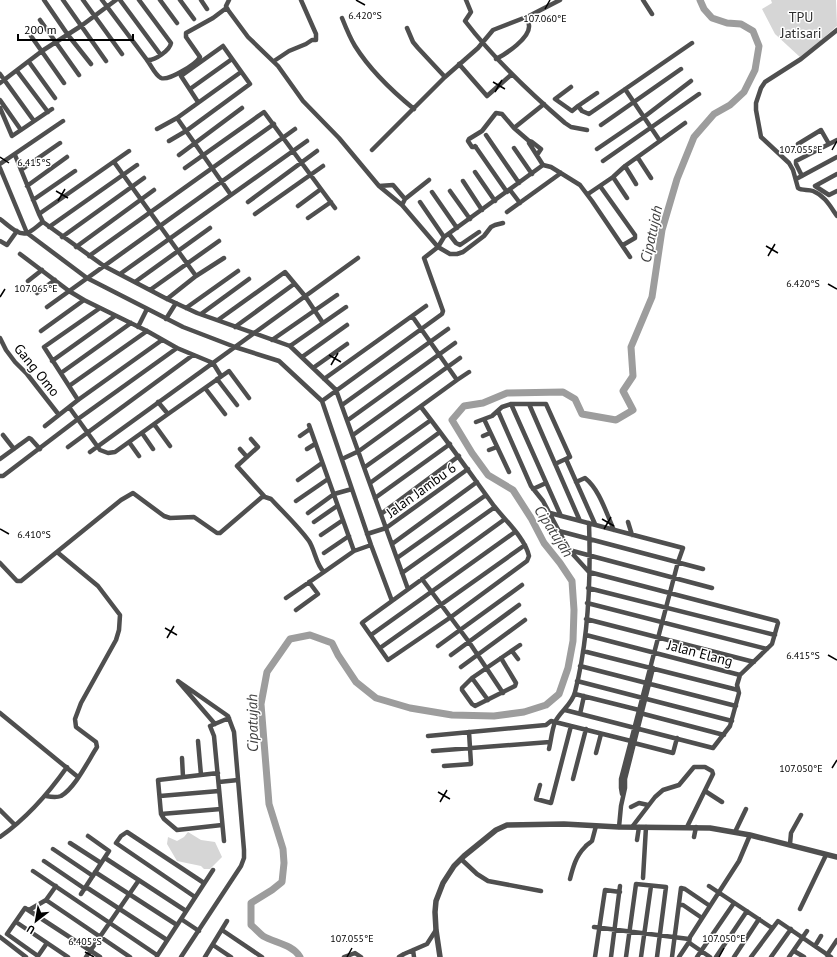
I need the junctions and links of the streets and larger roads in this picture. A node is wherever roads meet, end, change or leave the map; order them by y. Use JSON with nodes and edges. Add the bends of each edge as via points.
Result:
{"nodes":[{"id":1,"x":44,"y":0,"type":"edge"},
{"id":2,"x":63,"y":0,"type":"edge"},
{"id":3,"x":82,"y":0,"type":"edge"},
{"id":4,"x":102,"y":0,"type":"edge"},
{"id":5,"x":116,"y":0,"type":"edge"},
{"id":6,"x":120,"y":0,"type":"edge"},
{"id":7,"x":139,"y":0,"type":"edge"},
{"id":8,"x":160,"y":0,"type":"edge"},
{"id":9,"x":180,"y":0,"type":"edge"},
{"id":10,"x":201,"y":0,"type":"edge"},
{"id":11,"x":229,"y":0,"type":"edge"},
{"id":12,"x":301,"y":0,"type":"edge"},
{"id":13,"x":466,"y":0,"type":"edge"},
{"id":14,"x":560,"y":0,"type":"edge"},
{"id":15,"x":643,"y":0,"type":"edge"},
{"id":16,"x":107,"y":7,"type":"junction"},
{"id":17,"x":207,"y":9,"type":"dead end"},
{"id":18,"x":228,"y":10,"type":"junction"},
{"id":19,"x":652,"y":14,"type":"dead end"},
{"id":20,"x":94,"y":16,"type":"junction"},
{"id":21,"x":527,"y":16,"type":"junction"},
{"id":22,"x":342,"y":18,"type":"dead end"},
{"id":23,"x":194,"y":19,"type":"dead end"},
{"id":24,"x":40,"y":20,"type":"dead end"},
{"id":25,"x":177,"y":23,"type":"dead end"},
{"id":26,"x":81,"y":26,"type":"junction"},
{"id":27,"x":407,"y":28,"type":"dead end"},
{"id":28,"x":837,"y":30,"type":"edge"},
{"id":29,"x":68,"y":35,"type":"junction"},
{"id":30,"x":31,"y":36,"type":"dead end"},
{"id":31,"x":56,"y":42,"type":"junction"},
{"id":32,"x":692,"y":43,"type":"dead end"},
{"id":33,"x":482,"y":44,"type":"junction"},
{"id":34,"x":42,"y":51,"type":"junction"},
{"id":35,"x":122,"y":54,"type":"dead end"},
{"id":36,"x":160,"y":54,"type":"junction"},
{"id":37,"x":232,"y":59,"type":"junction"},
{"id":38,"x":496,"y":59,"type":"junction"},
{"id":39,"x":147,"y":60,"type":"junction"},
{"id":40,"x":106,"y":61,"type":"dead end"},
{"id":41,"x":274,"y":61,"type":"junction"},
{"id":42,"x":29,"y":62,"type":"junction"},
{"id":43,"x":91,"y":64,"type":"dead end"},
{"id":44,"x":459,"y":64,"type":"junction"},
{"id":45,"x":681,"y":69,"type":"dead end"},
{"id":46,"x":17,"y":71,"type":"junction"},
{"id":47,"x":241,"y":72,"type":"junction"},
{"id":48,"x":0,"y":74,"type":"edge"},
{"id":49,"x":512,"y":74,"type":"junction"},
{"id":50,"x":79,"y":75,"type":"dead end"},
{"id":51,"x":445,"y":77,"type":"junction"},
{"id":52,"x":2,"y":81,"type":"edge"},
{"id":53,"x":690,"y":81,"type":"dead end"},
{"id":54,"x":64,"y":83,"type":"dead end"},
{"id":55,"x":571,"y":87,"type":"dead end"},
{"id":56,"x":190,"y":89,"type":"junction"},
{"id":57,"x":625,"y":89,"type":"junction"},
{"id":58,"x":597,"y":93,"type":"dead end"},
{"id":59,"x":700,"y":94,"type":"dead end"},
{"id":60,"x":55,"y":98,"type":"dead end"},
{"id":61,"x":0,"y":100,"type":"edge"},
{"id":62,"x":198,"y":102,"type":"junction"},
{"id":63,"x":634,"y":102,"type":"junction"},
{"id":64,"x":544,"y":104,"type":"junction"},
{"id":65,"x":578,"y":106,"type":"junction"},
{"id":66,"x":0,"y":108,"type":"edge"},
{"id":67,"x":242,"y":108,"type":"dead end"},
{"id":68,"x":414,"y":109,"type":"junction"},
{"id":69,"x":644,"y":117,"type":"junction"},
{"id":70,"x":177,"y":118,"type":"junction"},
{"id":71,"x":34,"y":121,"type":"junction"},
{"id":72,"x":63,"y":121,"type":"dead end"},
{"id":73,"x":685,"y":123,"type":"dead end"},
{"id":74,"x":274,"y":124,"type":"junction"},
{"id":75,"x":601,"y":125,"type":"dead end"},
{"id":76,"x":652,"y":127,"type":"junction"},
{"id":77,"x":514,"y":128,"type":"junction"},
{"id":78,"x":157,"y":129,"type":"dead end"},
{"id":79,"x":295,"y":129,"type":"dead end"},
{"id":80,"x":21,"y":130,"type":"junction"},
{"id":81,"x":587,"y":130,"type":"dead end"},
{"id":82,"x":186,"y":131,"type":"junction"},
{"id":83,"x":486,"y":135,"type":"dead end"},
{"id":84,"x":283,"y":137,"type":"junction"},
{"id":85,"x":837,"y":140,"type":"edge"},
{"id":86,"x":169,"y":141,"type":"dead end"},
{"id":87,"x":307,"y":141,"type":"dead end"},
{"id":88,"x":660,"y":141,"type":"junction"},
{"id":89,"x":60,"y":143,"type":"dead end"},
{"id":90,"x":195,"y":144,"type":"junction"},
{"id":91,"x":798,"y":144,"type":"dead end"},
{"id":92,"x":829,"y":144,"type":"junction"},
{"id":93,"x":514,"y":148,"type":"dead end"},
{"id":94,"x":596,"y":149,"type":"dead end"},
{"id":95,"x":293,"y":150,"type":"junction"},
{"id":96,"x":372,"y":150,"type":"dead end"},
{"id":97,"x":129,"y":151,"type":"dead end"},
{"id":98,"x":317,"y":151,"type":"dead end"},
{"id":99,"x":15,"y":155,"type":"junction"},
{"id":100,"x":180,"y":155,"type":"dead end"},
{"id":101,"x":67,"y":156,"type":"dead end"},
{"id":102,"x":203,"y":156,"type":"junction"},
{"id":103,"x":837,"y":157,"type":"edge"},
{"id":104,"x":638,"y":158,"type":"junction"},
{"id":105,"x":603,"y":161,"type":"dead end"},
{"id":106,"x":114,"y":162,"type":"junction"},
{"id":107,"x":301,"y":163,"type":"junction"},
{"id":108,"x":0,"y":164,"type":"edge"},
{"id":109,"x":137,"y":165,"type":"dead end"},
{"id":110,"x":543,"y":165,"type":"junction"},
{"id":111,"x":323,"y":166,"type":"dead end"},
{"id":112,"x":625,"y":166,"type":"junction"},
{"id":113,"x":0,"y":168,"type":"edge"},
{"id":114,"x":185,"y":168,"type":"dead end"},
{"id":115,"x":212,"y":169,"type":"junction"},
{"id":116,"x":21,"y":170,"type":"junction"},
{"id":117,"x":75,"y":171,"type":"dead end"},
{"id":118,"x":475,"y":172,"type":"dead end"},
{"id":119,"x":561,"y":173,"type":"junction"},
{"id":120,"x":123,"y":174,"type":"junction"},
{"id":121,"x":532,"y":174,"type":"junction"},
{"id":122,"x":837,"y":174,"type":"edge"},
{"id":123,"x":311,"y":175,"type":"junction"},
{"id":124,"x":613,"y":177,"type":"junction"},
{"id":125,"x":144,"y":178,"type":"dead end"},
{"id":126,"x":651,"y":178,"type":"dead end"},
{"id":127,"x":429,"y":180,"type":"dead end"},
{"id":128,"x":463,"y":181,"type":"dead end"},
{"id":129,"x":222,"y":182,"type":"junction"},
{"id":130,"x":519,"y":183,"type":"junction"},
{"id":131,"x":636,"y":184,"type":"dead end"},
{"id":132,"x":27,"y":186,"type":"junction"},
{"id":133,"x":379,"y":186,"type":"junction"},
{"id":134,"x":600,"y":186,"type":"junction"},
{"id":135,"x":132,"y":187,"type":"junction"},
{"id":136,"x":321,"y":189,"type":"junction"},
{"id":137,"x":154,"y":190,"type":"dead end"},
{"id":138,"x":450,"y":191,"type":"dead end"},
{"id":139,"x":509,"y":191,"type":"junction"},
{"id":140,"x":837,"y":191,"type":"edge"},
{"id":141,"x":432,"y":192,"type":"dead end"},
{"id":142,"x":588,"y":194,"type":"junction"},
{"id":143,"x":231,"y":195,"type":"junction"},
{"id":144,"x":405,"y":198,"type":"junction"},
{"id":145,"x":627,"y":198,"type":"dead end"},
{"id":146,"x":33,"y":200,"type":"junction"},
{"id":147,"x":142,"y":200,"type":"junction"},
{"id":148,"x":495,"y":201,"type":"junction"},
{"id":149,"x":248,"y":202,"type":"dead end"},
{"id":150,"x":331,"y":202,"type":"junction"},
{"id":151,"x":420,"y":202,"type":"dead end"},
{"id":152,"x":520,"y":203,"type":"junction"},
{"id":153,"x":402,"y":205,"type":"junction"},
{"id":154,"x":298,"y":206,"type":"dead end"},
{"id":155,"x":335,"y":208,"type":"dead end"},
{"id":156,"x":482,"y":210,"type":"junction"},
{"id":157,"x":151,"y":212,"type":"junction"},
{"id":158,"x":507,"y":212,"type":"dead end"},
{"id":159,"x":39,"y":214,"type":"junction"},
{"id":160,"x":255,"y":214,"type":"dead end"},
{"id":161,"x":837,"y":216,"type":"edge"},
{"id":162,"x":308,"y":218,"type":"dead end"},
{"id":163,"x":0,"y":219,"type":"edge"},
{"id":164,"x":470,"y":219,"type":"junction"},
{"id":165,"x":43,"y":222,"type":"junction"},
{"id":166,"x":503,"y":223,"type":"dead end"},
{"id":167,"x":160,"y":226,"type":"junction"},
{"id":168,"x":49,"y":227,"type":"junction"},
{"id":169,"x":210,"y":228,"type":"dead end"},
{"id":170,"x":457,"y":228,"type":"junction"},
{"id":171,"x":17,"y":231,"type":"junction"},
{"id":172,"x":479,"y":232,"type":"dead end"},
{"id":173,"x":27,"y":233,"type":"junction"},
{"id":174,"x":449,"y":234,"type":"junction"},
{"id":175,"x":62,"y":237,"type":"junction"},
{"id":176,"x":444,"y":237,"type":"junction"},
{"id":177,"x":170,"y":239,"type":"junction"},
{"id":178,"x":219,"y":240,"type":"dead end"},
{"id":179,"x":0,"y":241,"type":"edge"},
{"id":180,"x":623,"y":245,"type":"junction"},
{"id":181,"x":76,"y":247,"type":"junction"},
{"id":182,"x":438,"y":247,"type":"junction"},
{"id":183,"x":178,"y":251,"type":"junction"},
{"id":184,"x":20,"y":254,"type":"dead end"},
{"id":185,"x":89,"y":256,"type":"junction"},
{"id":186,"x":630,"y":257,"type":"dead end"},
{"id":187,"x":224,"y":258,"type":"dead end"},
{"id":188,"x":358,"y":258,"type":"dead end"},
{"id":189,"x":188,"y":263,"type":"junction"},
{"id":190,"x":104,"y":266,"type":"junction"},
{"id":191,"x":42,"y":270,"type":"junction"},
{"id":192,"x":238,"y":271,"type":"dead end"},
{"id":193,"x":120,"y":274,"type":"junction"},
{"id":194,"x":196,"y":276,"type":"junction"},
{"id":195,"x":88,"y":278,"type":"junction"},
{"id":196,"x":249,"y":279,"type":"dead end"},
{"id":197,"x":55,"y":280,"type":"junction"},
{"id":198,"x":28,"y":281,"type":"dead end"},
{"id":199,"x":135,"y":282,"type":"junction"},
{"id":200,"x":294,"y":284,"type":"junction"},
{"id":201,"x":150,"y":290,"type":"junction"},
{"id":202,"x":69,"y":291,"type":"junction"},
{"id":203,"x":37,"y":293,"type":"dead end"},
{"id":204,"x":337,"y":295,"type":"dead end"},
{"id":205,"x":305,"y":296,"type":"junction"},
{"id":206,"x":167,"y":299,"type":"junction"},
{"id":207,"x":84,"y":300,"type":"junction"},
{"id":208,"x":176,"y":303,"type":"junction"},
{"id":209,"x":426,"y":306,"type":"dead end"},
{"id":210,"x":47,"y":307,"type":"dead end"},
{"id":211,"x":346,"y":307,"type":"dead end"},
{"id":212,"x":100,"y":308,"type":"junction"},
{"id":213,"x":186,"y":308,"type":"junction"},
{"id":214,"x":147,"y":309,"type":"junction"},
{"id":215,"x":314,"y":310,"type":"junction"},
{"id":216,"x":202,"y":314,"type":"junction"},
{"id":217,"x":115,"y":316,"type":"junction"},
{"id":218,"x":412,"y":316,"type":"junction"},
{"id":219,"x":166,"y":319,"type":"junction"},
{"id":220,"x":218,"y":320,"type":"junction"},
{"id":221,"x":131,"y":323,"type":"junction"},
{"id":222,"x":323,"y":323,"type":"junction"},
{"id":223,"x":347,"y":324,"type":"dead end"},
{"id":224,"x":138,"y":327,"type":"junction"},
{"id":225,"x":235,"y":327,"type":"junction"},
{"id":226,"x":422,"y":329,"type":"junction"},
{"id":227,"x":448,"y":329,"type":"dead end"},
{"id":228,"x":41,"y":331,"type":"dead end"},
{"id":229,"x":147,"y":331,"type":"junction"},
{"id":230,"x":254,"y":333,"type":"junction"},
{"id":231,"x":0,"y":338,"type":"edge"},
{"id":232,"x":162,"y":340,"type":"junction"},
{"id":233,"x":272,"y":340,"type":"junction"},
{"id":234,"x":431,"y":342,"type":"junction"},
{"id":235,"x":455,"y":343,"type":"dead end"},
{"id":236,"x":347,"y":344,"type":"dead end"},
{"id":237,"x":290,"y":346,"type":"junction"},
{"id":238,"x":235,"y":347,"type":"junction"},
{"id":239,"x":176,"y":348,"type":"junction"},
{"id":240,"x":439,"y":354,"type":"junction"},
{"id":241,"x":193,"y":355,"type":"junction"},
{"id":242,"x":302,"y":357,"type":"junction"},
{"id":243,"x":460,"y":358,"type":"dead end"},
{"id":244,"x":52,"y":361,"type":"junction"},
{"id":245,"x":213,"y":363,"type":"junction"},
{"id":246,"x":448,"y":367,"type":"junction"},
{"id":247,"x":313,"y":368,"type":"junction"},
{"id":248,"x":469,"y":372,"type":"dead end"},
{"id":249,"x":61,"y":373,"type":"junction"},
{"id":250,"x":219,"y":377,"type":"junction"},
{"id":251,"x":324,"y":379,"type":"junction"},
{"id":252,"x":457,"y":380,"type":"junction"},
{"id":253,"x":69,"y":386,"type":"junction"},
{"id":254,"x":205,"y":388,"type":"junction"},
{"id":255,"x":336,"y":390,"type":"junction"},
{"id":256,"x":249,"y":398,"type":"dead end"},
{"id":257,"x":78,"y":400,"type":"junction"},
{"id":258,"x":322,"y":401,"type":"junction"},
{"id":259,"x":158,"y":402,"type":"junction"},
{"id":260,"x":511,"y":404,"type":"junction"},
{"id":261,"x":529,"y":404,"type":"junction"},
{"id":262,"x":237,"y":405,"type":"dead end"},
{"id":263,"x":342,"y":405,"type":"junction"},
{"id":264,"x":69,"y":407,"type":"junction"},
{"id":265,"x":421,"y":407,"type":"junction"},
{"id":266,"x":498,"y":411,"type":"junction"},
{"id":267,"x":168,"y":414,"type":"junction"},
{"id":268,"x":225,"y":414,"type":"dead end"},
{"id":269,"x":59,"y":415,"type":"junction"},
{"id":270,"x":78,"y":419,"type":"junction"},
{"id":271,"x":484,"y":419,"type":"junction"},
{"id":272,"x":348,"y":420,"type":"junction"},
{"id":273,"x":431,"y":420,"type":"junction"},
{"id":274,"x":476,"y":422,"type":"dead end"},
{"id":275,"x":154,"y":424,"type":"junction"},
{"id":276,"x":45,"y":426,"type":"dead end"},
{"id":277,"x":87,"y":432,"type":"junction"},
{"id":278,"x":440,"y":432,"type":"junction"},
{"id":279,"x":142,"y":433,"type":"junction"},
{"id":280,"x":490,"y":433,"type":"junction"},
{"id":281,"x":4,"y":435,"type":"dead end"},
{"id":282,"x":353,"y":435,"type":"junction"},
{"id":283,"x":300,"y":436,"type":"dead end"},
{"id":284,"x":483,"y":436,"type":"dead end"},
{"id":285,"x":251,"y":439,"type":"dead end"},
{"id":286,"x":129,"y":442,"type":"junction"},
{"id":287,"x":316,"y":444,"type":"junction"},
{"id":288,"x":450,"y":444,"type":"junction"},
{"id":289,"x":97,"y":446,"type":"junction"},
{"id":290,"x":170,"y":446,"type":"dead end"},
{"id":291,"x":68,"y":447,"type":"dead end"},
{"id":292,"x":497,"y":447,"type":"junction"},
{"id":293,"x":14,"y":449,"type":"junction"},
{"id":294,"x":40,"y":449,"type":"junction"},
{"id":295,"x":240,"y":449,"type":"dead end"},
{"id":296,"x":307,"y":449,"type":"dead end"},
{"id":297,"x":152,"y":450,"type":"dead end"},
{"id":298,"x":489,"y":450,"type":"dead end"},
{"id":299,"x":90,"y":452,"type":"dead end"},
{"id":300,"x":359,"y":452,"type":"junction"},
{"id":301,"x":139,"y":456,"type":"dead end"},
{"id":302,"x":459,"y":456,"type":"junction"},
{"id":303,"x":247,"y":457,"type":"junction"},
{"id":304,"x":0,"y":458,"type":"edge"},
{"id":305,"x":342,"y":459,"type":"junction"},
{"id":306,"x":566,"y":459,"type":"junction"},
{"id":307,"x":322,"y":463,"type":"junction"},
{"id":308,"x":555,"y":464,"type":"junction"},
{"id":309,"x":365,"y":467,"type":"junction"},
{"id":310,"x":468,"y":469,"type":"junction"},
{"id":311,"x":509,"y":472,"type":"dead end"},
{"id":312,"x":0,"y":476,"type":"edge"},
{"id":313,"x":328,"y":479,"type":"junction"},
{"id":314,"x":298,"y":480,"type":"dead end"},
{"id":315,"x":477,"y":482,"type":"junction"},
{"id":316,"x":576,"y":482,"type":"junction"},
{"id":317,"x":370,"y":483,"type":"junction"},
{"id":318,"x":546,"y":483,"type":"junction"},
{"id":319,"x":352,"y":489,"type":"junction"},
{"id":320,"x":533,"y":489,"type":"junction"},
{"id":321,"x":334,"y":494,"type":"junction"},
{"id":322,"x":486,"y":495,"type":"junction"},
{"id":323,"x":265,"y":496,"type":"junction"},
{"id":324,"x":375,"y":498,"type":"junction"},
{"id":325,"x":296,"y":502,"type":"dead end"},
{"id":326,"x":337,"y":506,"type":"junction"},
{"id":327,"x":496,"y":507,"type":"junction"},
{"id":328,"x":308,"y":513,"type":"dead end"},
{"id":329,"x":550,"y":513,"type":"junction"},
{"id":330,"x":381,"y":514,"type":"junction"},
{"id":331,"x":561,"y":516,"type":"junction"},
{"id":332,"x":505,"y":519,"type":"junction"},
{"id":333,"x":343,"y":520,"type":"junction"},
{"id":334,"x":580,"y":521,"type":"junction"},
{"id":335,"x":314,"y":522,"type":"dead end"},
{"id":336,"x":628,"y":522,"type":"dead end"},
{"id":337,"x":589,"y":523,"type":"junction"},
{"id":338,"x":595,"y":524,"type":"junction"},
{"id":339,"x":386,"y":528,"type":"junction"},
{"id":340,"x":614,"y":530,"type":"junction"},
{"id":341,"x":559,"y":531,"type":"junction"},
{"id":342,"x":515,"y":532,"type":"junction"},
{"id":343,"x":368,"y":534,"type":"junction"},
{"id":344,"x":321,"y":535,"type":"dead end"},
{"id":345,"x":632,"y":535,"type":"junction"},
{"id":346,"x":349,"y":536,"type":"junction"},
{"id":347,"x":590,"y":539,"type":"junction"},
{"id":348,"x":392,"y":544,"type":"junction"},
{"id":349,"x":371,"y":545,"type":"junction"},
{"id":350,"x":524,"y":545,"type":"junction"},
{"id":351,"x":569,"y":550,"type":"junction"},
{"id":352,"x":354,"y":551,"type":"junction"},
{"id":353,"x":57,"y":552,"type":"junction"},
{"id":354,"x":324,"y":553,"type":"dead end"},
{"id":355,"x":590,"y":556,"type":"junction"},
{"id":356,"x":397,"y":558,"type":"junction"},
{"id":357,"x":0,"y":563,"type":"edge"},
{"id":358,"x":679,"y":563,"type":"junction"},
{"id":359,"x":703,"y":569,"type":"dead end"},
{"id":360,"x":324,"y":572,"type":"junction"},
{"id":361,"x":589,"y":572,"type":"junction"},
{"id":362,"x":402,"y":573,"type":"junction"},
{"id":363,"x":675,"y":578,"type":"junction"},
{"id":364,"x":422,"y":579,"type":"junction"},
{"id":365,"x":309,"y":582,"type":"junction"},
{"id":366,"x":522,"y":584,"type":"dead end"},
{"id":367,"x":588,"y":588,"type":"junction"},
{"id":368,"x":712,"y":588,"type":"dead end"},
{"id":369,"x":408,"y":589,"type":"junction"},
{"id":370,"x":432,"y":591,"type":"junction"},
{"id":371,"x":671,"y":593,"type":"junction"},
{"id":372,"x":286,"y":598,"type":"dead end"},
{"id":373,"x":392,"y":601,"type":"junction"},
{"id":374,"x":587,"y":603,"type":"junction"},
{"id":375,"x":442,"y":605,"type":"junction"},
{"id":376,"x":519,"y":605,"type":"dead end"},
{"id":377,"x":667,"y":608,"type":"junction"},
{"id":378,"x":296,"y":610,"type":"dead end"},
{"id":379,"x":451,"y":617,"type":"junction"},
{"id":380,"x":586,"y":619,"type":"junction"},
{"id":381,"x":525,"y":620,"type":"dead end"},
{"id":382,"x":663,"y":623,"type":"junction"},
{"id":383,"x":460,"y":630,"type":"junction"},
{"id":384,"x":371,"y":635,"type":"junction"},
{"id":385,"x":586,"y":635,"type":"junction"},
{"id":386,"x":775,"y":635,"type":"junction"},
{"id":387,"x":660,"y":638,"type":"junction"},
{"id":388,"x":469,"y":642,"type":"junction"},
{"id":389,"x":520,"y":645,"type":"dead end"},
{"id":390,"x":438,"y":646,"type":"dead end"},
{"id":391,"x":380,"y":648,"type":"junction"},
{"id":392,"x":767,"y":649,"type":"junction"},
{"id":393,"x":512,"y":650,"type":"junction"},
{"id":394,"x":583,"y":651,"type":"junction"},
{"id":395,"x":656,"y":653,"type":"junction"},
{"id":396,"x":450,"y":655,"type":"dead end"},
{"id":397,"x":477,"y":655,"type":"junction"},
{"id":398,"x":501,"y":658,"type":"junction"},
{"id":399,"x":518,"y":659,"type":"dead end"},
{"id":400,"x":754,"y":662,"type":"junction"},
{"id":401,"x":580,"y":666,"type":"junction"},
{"id":402,"x":461,"y":667,"type":"dead end"},
{"id":403,"x":487,"y":668,"type":"junction"},
{"id":404,"x":652,"y":668,"type":"junction"},
{"id":405,"x":740,"y":675,"type":"junction"},
{"id":406,"x":472,"y":678,"type":"junction"},
{"id":407,"x":577,"y":681,"type":"junction"},
{"id":408,"x":648,"y":683,"type":"junction"},
{"id":409,"x":738,"y":690,"type":"junction"},
{"id":410,"x":503,"y":693,"type":"junction"},
{"id":411,"x":575,"y":694,"type":"junction"},
{"id":412,"x":584,"y":696,"type":"junction"},
{"id":413,"x":644,"y":698,"type":"junction"},
{"id":414,"x":204,"y":700,"type":"junction"},
{"id":415,"x":488,"y":700,"type":"junction"},
{"id":416,"x":736,"y":706,"type":"junction"},
{"id":417,"x":565,"y":710,"type":"junction"},
{"id":418,"x":640,"y":712,"type":"junction"},
{"id":419,"x":0,"y":713,"type":"edge"},
{"id":420,"x":207,"y":714,"type":"junction"},
{"id":421,"x":580,"y":714,"type":"junction"},
{"id":422,"x":229,"y":718,"type":"junction"},
{"id":423,"x":732,"y":721,"type":"junction"},
{"id":424,"x":555,"y":722,"type":"junction"},
{"id":425,"x":215,"y":724,"type":"junction"},
{"id":426,"x":571,"y":726,"type":"junction"},
{"id":427,"x":636,"y":728,"type":"junction"},
{"id":428,"x":586,"y":730,"type":"junction"},
{"id":429,"x":469,"y":732,"type":"junction"},
{"id":430,"x":601,"y":734,"type":"junction"},
{"id":431,"x":724,"y":735,"type":"junction"},
{"id":432,"x":428,"y":736,"type":"dead end"},
{"id":433,"x":677,"y":738,"type":"junction"},
{"id":434,"x":198,"y":741,"type":"dead end"},
{"id":435,"x":550,"y":742,"type":"junction"},
{"id":436,"x":632,"y":742,"type":"junction"},
{"id":437,"x":470,"y":748,"type":"junction"},
{"id":438,"x":549,"y":749,"type":"dead end"},
{"id":439,"x":433,"y":751,"type":"dead end"},
{"id":440,"x":596,"y":753,"type":"dead end"},
{"id":441,"x":182,"y":758,"type":"dead end"},
{"id":442,"x":444,"y":766,"type":"dead end"},
{"id":443,"x":67,"y":767,"type":"junction"},
{"id":444,"x":218,"y":773,"type":"junction"},
{"id":445,"x":201,"y":775,"type":"junction"},
{"id":446,"x":78,"y":777,"type":"junction"},
{"id":447,"x":183,"y":777,"type":"junction"},
{"id":448,"x":573,"y":779,"type":"dead end"},
{"id":449,"x":238,"y":780,"type":"junction"},
{"id":450,"x":219,"y":782,"type":"junction"},
{"id":451,"x":540,"y":785,"type":"dead end"},
{"id":452,"x":219,"y":791,"type":"junction"},
{"id":453,"x":705,"y":791,"type":"junction"},
{"id":454,"x":46,"y":796,"type":"junction"},
{"id":455,"x":160,"y":796,"type":"junction"},
{"id":456,"x":722,"y":802,"type":"dead end"},
{"id":457,"x":648,"y":805,"type":"junction"},
{"id":458,"x":631,"y":807,"type":"dead end"},
{"id":459,"x":221,"y":809,"type":"junction"},
{"id":460,"x":746,"y":809,"type":"dead end"},
{"id":461,"x":0,"y":810,"type":"edge"},
{"id":462,"x":161,"y":814,"type":"junction"},
{"id":463,"x":801,"y":815,"type":"dead end"},
{"id":464,"x":15,"y":825,"type":"junction"},
{"id":465,"x":222,"y":825,"type":"junction"},
{"id":466,"x":596,"y":826,"type":"junction"},
{"id":467,"x":619,"y":827,"type":"junction"},
{"id":468,"x":632,"y":827,"type":"junction"},
{"id":469,"x":639,"y":827,"type":"junction"},
{"id":470,"x":646,"y":827,"type":"junction"},
{"id":471,"x":687,"y":827,"type":"junction"},
{"id":472,"x":696,"y":828,"type":"junction"},
{"id":473,"x":735,"y":832,"type":"junction"},
{"id":474,"x":750,"y":835,"type":"junction"},
{"id":475,"x":88,"y":836,"type":"dead end"},
{"id":476,"x":0,"y":837,"type":"edge"},
{"id":477,"x":694,"y":837,"type":"dead end"},
{"id":478,"x":637,"y":840,"type":"dead end"},
{"id":479,"x":224,"y":841,"type":"dead end"},
{"id":480,"x":70,"y":842,"type":"dead end"},
{"id":481,"x":790,"y":844,"type":"junction"},
{"id":482,"x":53,"y":848,"type":"dead end"},
{"id":483,"x":826,"y":855,"type":"junction"},
{"id":484,"x":837,"y":857,"type":"edge"},
{"id":485,"x":105,"y":858,"type":"junction"},
{"id":486,"x":461,"y":858,"type":"junction"},
{"id":487,"x":44,"y":861,"type":"dead end"},
{"id":488,"x":101,"y":863,"type":"junction"},
{"id":489,"x":213,"y":870,"type":"dead end"},
{"id":490,"x":33,"y":871,"type":"dead end"},
{"id":491,"x":94,"y":874,"type":"junction"},
{"id":492,"x":570,"y":878,"type":"dead end"},
{"id":493,"x":643,"y":878,"type":"dead end"},
{"id":494,"x":139,"y":880,"type":"junction"},
{"id":495,"x":204,"y":883,"type":"junction"},
{"id":496,"x":56,"y":886,"type":"junction"},
{"id":497,"x":620,"y":886,"type":"dead end"},
{"id":498,"x":651,"y":886,"type":"junction"},
{"id":499,"x":709,"y":886,"type":"dead end"},
{"id":500,"x":85,"y":888,"type":"junction"},
{"id":501,"x":542,"y":891,"type":"dead end"},
{"id":502,"x":620,"y":892,"type":"junction"},
{"id":503,"x":719,"y":893,"type":"junction"},
{"id":504,"x":81,"y":894,"type":"dead end"},
{"id":505,"x":130,"y":894,"type":"junction"},
{"id":506,"x":195,"y":897,"type":"junction"},
{"id":507,"x":46,"y":900,"type":"junction"},
{"id":508,"x":734,"y":903,"type":"junction"},
{"id":509,"x":679,"y":905,"type":"junction"},
{"id":510,"x":710,"y":906,"type":"junction"},
{"id":511,"x":800,"y":908,"type":"dead end"},
{"id":512,"x":120,"y":909,"type":"junction"},
{"id":513,"x":29,"y":910,"type":"junction"},
{"id":514,"x":186,"y":911,"type":"junction"},
{"id":515,"x":747,"y":911,"type":"junction"},
{"id":516,"x":702,"y":918,"type":"junction"},
{"id":517,"x":181,"y":919,"type":"junction"},
{"id":518,"x":760,"y":919,"type":"junction"},
{"id":519,"x":227,"y":921,"type":"dead end"},
{"id":520,"x":16,"y":922,"type":"junction"},
{"id":521,"x":110,"y":923,"type":"junction"},
{"id":522,"x":177,"y":925,"type":"junction"},
{"id":523,"x":597,"y":927,"type":"junction"},
{"id":524,"x":772,"y":928,"type":"junction"},
{"id":525,"x":614,"y":929,"type":"junction"},
{"id":526,"x":791,"y":929,"type":"junction"},
{"id":527,"x":222,"y":930,"type":"junction"},
{"id":528,"x":436,"y":930,"type":"junction"},
{"id":529,"x":199,"y":931,"type":"junction"},
{"id":530,"x":629,"y":931,"type":"junction"},
{"id":531,"x":807,"y":931,"type":"dead end"},
{"id":532,"x":644,"y":933,"type":"junction"},
{"id":533,"x":659,"y":935,"type":"junction"},
{"id":534,"x":821,"y":936,"type":"dead end"},
{"id":535,"x":0,"y":937,"type":"edge"},
{"id":536,"x":100,"y":937,"type":"junction"},
{"id":537,"x":675,"y":937,"type":"junction"},
{"id":538,"x":802,"y":938,"type":"junction"},
{"id":539,"x":167,"y":940,"type":"junction"},
{"id":540,"x":689,"y":940,"type":"junction"},
{"id":541,"x":837,"y":941,"type":"edge"},
{"id":542,"x":47,"y":943,"type":"junction"},
{"id":543,"x":213,"y":945,"type":"junction"},
{"id":544,"x":814,"y":946,"type":"junction"},
{"id":545,"x":413,"y":950,"type":"junction"},
{"id":546,"x":794,"y":950,"type":"junction"},
{"id":547,"x":90,"y":951,"type":"junction"},
{"id":548,"x":701,"y":951,"type":"junction"},
{"id":549,"x":156,"y":956,"type":"edge"},
{"id":550,"x":829,"y":956,"type":"edge"},
{"id":551,"x":26,"y":957,"type":"edge"},
{"id":552,"x":68,"y":957,"type":"edge"},
{"id":553,"x":86,"y":957,"type":"edge"},
{"id":554,"x":100,"y":957,"type":"edge"},
{"id":555,"x":130,"y":957,"type":"edge"},
{"id":556,"x":182,"y":957,"type":"edge"},
{"id":557,"x":205,"y":957,"type":"edge"},
{"id":558,"x":231,"y":957,"type":"edge"},
{"id":559,"x":262,"y":957,"type":"edge"},
{"id":560,"x":344,"y":957,"type":"edge"},
{"id":561,"x":360,"y":957,"type":"edge"},
{"id":562,"x":399,"y":957,"type":"edge"},
{"id":563,"x":414,"y":957,"type":"edge"},
{"id":564,"x":440,"y":957,"type":"edge"},
{"id":565,"x":595,"y":957,"type":"edge"},
{"id":566,"x":611,"y":957,"type":"edge"},
{"id":567,"x":626,"y":957,"type":"edge"},
{"id":568,"x":641,"y":957,"type":"edge"},
{"id":569,"x":657,"y":957,"type":"edge"},
{"id":570,"x":672,"y":957,"type":"edge"},
{"id":571,"x":679,"y":957,"type":"edge"},
{"id":572,"x":697,"y":957,"type":"edge"},
{"id":573,"x":710,"y":957,"type":"edge"},
{"id":574,"x":716,"y":957,"type":"edge"},
{"id":575,"x":734,"y":957,"type":"edge"},
{"id":576,"x":751,"y":957,"type":"edge"},
{"id":577,"x":771,"y":957,"type":"edge"},
{"id":578,"x":789,"y":957,"type":"edge"},
{"id":579,"x":804,"y":957,"type":"edge"}],
"edges":[{"from":1,"to":29,"type":"street"},
{"from":2,"to":26,"type":"street"},
{"from":3,"to":20,"type":"street"},
{"from":4,"to":16,"type":"street"},
{"from":5,"to":16,"type":"street"},
{"from":6,"to":36,"type":"street"},
{"from":7,"to":36,"type":"street","via":[[171,41],[171,46]]},
{"from":8,"to":25,"type":"street"},
{"from":9,"to":23,"type":"street"},
{"from":10,"to":17,"type":"street"},
{"from":11,"to":18,"type":"street","via":[[226,6]]},
{"from":12,"to":41,"type":"street","via":[[316,34],[316,40],[289,51]]},
{"from":13,"to":33,"type":"street","via":[[471,12],[465,21]]},
{"from":14,"to":21,"type":"street"},
{"from":15,"to":19,"type":"street"},
{"from":16,"to":20,"type":"street"},
{"from":16,"to":39,"type":"street"},
{"from":18,"to":39,"type":"street","via":[[225,9],[186,33],[186,37],[200,57],[188,68],[163,78],[158,76]]},
{"from":18,"to":41,"type":"street","via":[[248,36]]},
{"from":20,"to":26,"type":"street"},
{"from":20,"to":35,"type":"street"},
{"from":21,"to":33,"type":"street","via":[[496,28]]},
{"from":21,"to":38,"type":"street","via":[[530,27],[528,31],[517,45]]},
{"from":22,"to":68,"type":"street","via":[[356,48],[372,70]]},
{"from":24,"to":31,"type":"street"},
{"from":26,"to":29,"type":"street"},
{"from":26,"to":40,"type":"street"},
{"from":27,"to":51,"type":"street","via":[[413,42]]},
{"from":28,"to":161,"type":"street","via":[[801,59],[765,82],[759,92],[756,110],[761,137],[789,163],[798,188],[814,192],[824,198]]},
{"from":29,"to":31,"type":"street"},
{"from":29,"to":43,"type":"street"},
{"from":30,"to":34,"type":"street"},
{"from":31,"to":34,"type":"street"},
{"from":31,"to":50,"type":"street"},
{"from":32,"to":57,"type":"street"},
{"from":33,"to":38,"type":"street"},
{"from":33,"to":44,"type":"street"},
{"from":34,"to":42,"type":"street"},
{"from":34,"to":54,"type":"street"},
{"from":36,"to":39,"type":"street"},
{"from":37,"to":47,"type":"street"},
{"from":37,"to":56,"type":"street"},
{"from":37,"to":56,"type":"street","via":[[223,46],[181,76]]},
{"from":38,"to":49,"type":"street"},
{"from":41,"to":133,"type":"street","via":[[303,101],[339,138]]},
{"from":42,"to":46,"type":"street"},
{"from":42,"to":60,"type":"street"},
{"from":44,"to":49,"type":"street","via":[[487,96]]},
{"from":44,"to":51,"type":"street"},
{"from":45,"to":63,"type":"street"},
{"from":46,"to":52,"type":"street"},
{"from":46,"to":71,"type":"street","via":[[50,110]]},
{"from":47,"to":62,"type":"street"},
{"from":47,"to":82,"type":"street","via":[[250,84]]},
{"from":48,"to":52,"type":"street"},
{"from":49,"to":64,"type":"street"},
{"from":51,"to":68,"type":"street"},
{"from":52,"to":71,"type":"street"},
{"from":53,"to":69,"type":"street"},
{"from":55,"to":65,"type":"street","via":[[555,99],[572,111]]},
{"from":56,"to":62,"type":"street"},
{"from":57,"to":63,"type":"street"},
{"from":57,"to":65,"type":"street","via":[[589,114]]},
{"from":58,"to":65,"type":"street"},
{"from":59,"to":76,"type":"street"},
{"from":61,"to":80,"type":"street"},
{"from":62,"to":70,"type":"street"},
{"from":63,"to":69,"type":"street"},
{"from":63,"to":75,"type":"street"},
{"from":64,"to":77,"type":"street"},
{"from":64,"to":81,"type":"street","via":[[565,123],[574,128]]},
{"from":66,"to":80,"type":"street","via":[[10,136]]},
{"from":67,"to":90,"type":"street"},
{"from":68,"to":96,"type":"street"},
{"from":69,"to":76,"type":"street"},
{"from":69,"to":94,"type":"street"},
{"from":70,"to":78,"type":"street"},
{"from":70,"to":82,"type":"street"},
{"from":71,"to":80,"type":"street"},
{"from":72,"to":99,"type":"street"},
{"from":73,"to":88,"type":"street"},
{"from":74,"to":84,"type":"street"},
{"from":74,"to":102,"type":"street","via":[[262,113]]},
{"from":74,"to":115,"type":"street"},
{"from":76,"to":88,"type":"street"},
{"from":76,"to":105,"type":"street"},
{"from":77,"to":110,"type":"street","via":[[529,141]]},
{"from":77,"to":139,"type":"street","via":[[502,114],[496,113],[482,131],[468,141],[472,147],[475,146]]},
{"from":79,"to":84,"type":"street"},
{"from":82,"to":86,"type":"street"},
{"from":82,"to":90,"type":"street"},
{"from":83,"to":130,"type":"street"},
{"from":84,"to":95,"type":"street"},
{"from":84,"to":129,"type":"street"},
{"from":85,"to":92,"type":"street"},
{"from":87,"to":95,"type":"street"},
{"from":88,"to":104,"type":"street"},
{"from":89,"to":116,"type":"street"},
{"from":90,"to":100,"type":"street"},
{"from":90,"to":102,"type":"street"},
{"from":91,"to":92,"type":"street","via":[[821,130]]},
{"from":92,"to":103,"type":"street","via":[[796,161],[800,176]]},
{"from":93,"to":121,"type":"street"},
{"from":95,"to":107,"type":"street"},
{"from":95,"to":143,"type":"street"},
{"from":97,"to":106,"type":"street"},
{"from":98,"to":107,"type":"street"},
{"from":99,"to":108,"type":"street"},
{"from":99,"to":116,"type":"street"},
{"from":101,"to":132,"type":"street"},
{"from":102,"to":114,"type":"street"},
{"from":102,"to":115,"type":"street"},
{"from":104,"to":112,"type":"street"},
{"from":104,"to":126,"type":"street"},
{"from":106,"to":120,"type":"street"},
{"from":106,"to":159,"type":"street"},
{"from":107,"to":123,"type":"street"},
{"from":107,"to":149,"type":"street"},
{"from":109,"to":120,"type":"street"},
{"from":110,"to":119,"type":"street"},
{"from":110,"to":121,"type":"street"},
{"from":111,"to":123,"type":"street"},
{"from":112,"to":124,"type":"street"},
{"from":112,"to":131,"type":"street"},
{"from":113,"to":173,"type":"street"},
{"from":115,"to":129,"type":"street"},
{"from":115,"to":157,"type":"street"},
{"from":116,"to":132,"type":"street"},
{"from":117,"to":146,"type":"street"},
{"from":118,"to":148,"type":"street"},
{"from":119,"to":142,"type":"street","via":[[577,182]]},
{"from":119,"to":152,"type":"street"},
{"from":120,"to":135,"type":"street"},
{"from":120,"to":168,"type":"street"},
{"from":121,"to":130,"type":"street"},
{"from":122,"to":140,"type":"street","via":[[816,187],[829,195]]},
{"from":123,"to":136,"type":"street"},
{"from":123,"to":160,"type":"street"},
{"from":124,"to":134,"type":"street"},
{"from":124,"to":145,"type":"street"},
{"from":125,"to":135,"type":"street"},
{"from":127,"to":144,"type":"street"},
{"from":128,"to":156,"type":"street"},
{"from":129,"to":143,"type":"street"},
{"from":129,"to":167,"type":"street"},
{"from":130,"to":139,"type":"street"},
{"from":132,"to":146,"type":"street"},
{"from":133,"to":144,"type":"street","via":[[393,185]]},
{"from":133,"to":153,"type":"street"},
{"from":134,"to":142,"type":"street"},
{"from":134,"to":180,"type":"street","via":[[635,235],[635,238]]},
{"from":135,"to":147,"type":"street"},
{"from":135,"to":175,"type":"street"},
{"from":136,"to":150,"type":"street"},
{"from":136,"to":154,"type":"street"},
{"from":137,"to":147,"type":"street"},
{"from":138,"to":164,"type":"street"},
{"from":139,"to":148,"type":"street"},
{"from":139,"to":152,"type":"street"},
{"from":141,"to":170,"type":"street"},
{"from":142,"to":180,"type":"street"},
{"from":143,"to":177,"type":"street"},
{"from":144,"to":153,"type":"street"},
{"from":146,"to":159,"type":"street"},
{"from":147,"to":157,"type":"street"},
{"from":147,"to":181,"type":"street"},
{"from":148,"to":156,"type":"street"},
{"from":150,"to":155,"type":"street"},
{"from":150,"to":162,"type":"street"},
{"from":151,"to":176,"type":"street"},
{"from":152,"to":158,"type":"street"},
{"from":153,"to":182,"type":"street"},
{"from":156,"to":164,"type":"street"},
{"from":157,"to":167,"type":"street"},
{"from":157,"to":185,"type":"street"},
{"from":159,"to":165,"type":"street"},
{"from":163,"to":171,"type":"street"},
{"from":164,"to":170,"type":"street"},
{"from":165,"to":168,"type":"street"},
{"from":165,"to":173,"type":"street"},
{"from":166,"to":182,"type":"street","via":[[491,227],[484,236],[463,252],[450,254]]},
{"from":167,"to":177,"type":"street"},
{"from":167,"to":190,"type":"street"},
{"from":168,"to":175,"type":"street"},
{"from":169,"to":183,"type":"street"},
{"from":170,"to":174,"type":"street"},
{"from":171,"to":173,"type":"street"},
{"from":171,"to":179,"type":"street","via":[[7,246]]},
{"from":172,"to":174,"type":"street","via":[[460,245],[456,244]]},
{"from":173,"to":195,"type":"street"},
{"from":174,"to":176,"type":"street"},
{"from":175,"to":181,"type":"street"},
{"from":176,"to":182,"type":"street"},
{"from":177,"to":183,"type":"street"},
{"from":177,"to":193,"type":"street"},
{"from":178,"to":189,"type":"street"},
{"from":180,"to":186,"type":"street"},
{"from":181,"to":185,"type":"street"},
{"from":182,"to":226,"type":"street","via":[[424,259],[443,312]]},
{"from":183,"to":189,"type":"street"},
{"from":183,"to":199,"type":"street"},
{"from":184,"to":191,"type":"street"},
{"from":185,"to":190,"type":"street"},
{"from":187,"to":194,"type":"street"},
{"from":188,"to":205,"type":"street"},
{"from":189,"to":194,"type":"street"},
{"from":189,"to":201,"type":"street"},
{"from":190,"to":193,"type":"street"},
{"from":190,"to":195,"type":"street"},
{"from":191,"to":197,"type":"street"},
{"from":191,"to":198,"type":"street"},
{"from":192,"to":213,"type":"street"},
{"from":193,"to":199,"type":"street"},
{"from":194,"to":206,"type":"street"},
{"from":195,"to":202,"type":"street"},
{"from":195,"to":214,"type":"street"},
{"from":196,"to":216,"type":"street"},
{"from":197,"to":202,"type":"street"},
{"from":197,"to":203,"type":"street"},
{"from":199,"to":201,"type":"street"},
{"from":200,"to":205,"type":"street"},
{"from":200,"to":220,"type":"street","via":[[285,272]]},
{"from":200,"to":225,"type":"street"},
{"from":201,"to":206,"type":"street"},
{"from":202,"to":207,"type":"street"},
{"from":202,"to":210,"type":"street"},
{"from":204,"to":215,"type":"street"},
{"from":205,"to":215,"type":"street"},
{"from":205,"to":230,"type":"street"},
{"from":206,"to":208,"type":"street"},
{"from":207,"to":212,"type":"street"},
{"from":207,"to":228,"type":"street"},
{"from":208,"to":213,"type":"street"},
{"from":208,"to":219,"type":"street"},
{"from":209,"to":218,"type":"street"},
{"from":211,"to":222,"type":"street"},
{"from":212,"to":217,"type":"street"},
{"from":212,"to":244,"type":"street","via":[[44,348]]},
{"from":213,"to":216,"type":"street"},
{"from":214,"to":219,"type":"street"},
{"from":214,"to":224,"type":"street"},
{"from":215,"to":222,"type":"street"},
{"from":215,"to":233,"type":"street"},
{"from":216,"to":220,"type":"street"},
{"from":217,"to":221,"type":"street"},
{"from":217,"to":244,"type":"street"},
{"from":218,"to":226,"type":"street"},
{"from":218,"to":251,"type":"street"},
{"from":219,"to":238,"type":"street"},
{"from":220,"to":225,"type":"street"},
{"from":221,"to":224,"type":"street"},
{"from":221,"to":249,"type":"street"},
{"from":222,"to":237,"type":"street"},
{"from":223,"to":242,"type":"street"},
{"from":224,"to":229,"type":"street"},
{"from":225,"to":230,"type":"street"},
{"from":226,"to":234,"type":"street"},
{"from":226,"to":255,"type":"street"},
{"from":227,"to":234,"type":"street"},
{"from":229,"to":232,"type":"street"},
{"from":229,"to":253,"type":"street"},
{"from":230,"to":233,"type":"street"},
{"from":230,"to":238,"type":"street"},
{"from":231,"to":269,"type":"street","name":"Gang Omo","via":[[15,362]]},
{"from":232,"to":239,"type":"street"},
{"from":232,"to":257,"type":"street"},
{"from":233,"to":237,"type":"street"},
{"from":234,"to":240,"type":"street"},
{"from":234,"to":263,"type":"street"},
{"from":235,"to":240,"type":"street"},
{"from":236,"to":247,"type":"street"},
{"from":237,"to":242,"type":"street"},
{"from":238,"to":245,"type":"street"},
{"from":238,"to":258,"type":"street","via":[[279,361]]},
{"from":239,"to":241,"type":"street"},
{"from":239,"to":270,"type":"street"},
{"from":240,"to":246,"type":"street"},
{"from":240,"to":272,"type":"street"},
{"from":241,"to":245,"type":"street"},
{"from":241,"to":277,"type":"street"},
{"from":242,"to":247,"type":"street"},
{"from":243,"to":246,"type":"street"},
{"from":244,"to":249,"type":"street"},
{"from":245,"to":250,"type":"street"},
{"from":245,"to":259,"type":"street"},
{"from":246,"to":252,"type":"street"},
{"from":246,"to":282,"type":"street"},
{"from":247,"to":251,"type":"street"},
{"from":248,"to":252,"type":"street"},
{"from":249,"to":253,"type":"street"},
{"from":250,"to":254,"type":"street"},
{"from":250,"to":256,"type":"street","via":[[228,371],[231,372]]},
{"from":250,"to":262,"type":"street"},
{"from":251,"to":255,"type":"street"},
{"from":252,"to":265,"type":"street"},
{"from":253,"to":257,"type":"street"},
{"from":254,"to":267,"type":"street"},
{"from":254,"to":268,"type":"street"},
{"from":255,"to":258,"type":"street"},
{"from":255,"to":263,"type":"street"},
{"from":257,"to":264,"type":"street"},
{"from":258,"to":305,"type":"street"},
{"from":259,"to":267,"type":"street"},
{"from":259,"to":289,"type":"street"},
{"from":260,"to":261,"type":"street"},
{"from":260,"to":266,"type":"street"},
{"from":260,"to":318,"type":"street"},
{"from":261,"to":306,"type":"street","via":[[546,404],[570,458]]},
{"from":261,"to":308,"type":"street"},
{"from":263,"to":272,"type":"street"},
{"from":264,"to":269,"type":"street"},
{"from":264,"to":270,"type":"street"},
{"from":265,"to":273,"type":"street"},
{"from":265,"to":300,"type":"street"},
{"from":266,"to":271,"type":"street"},
{"from":266,"to":320,"type":"street"},
{"from":267,"to":275,"type":"street"},
{"from":269,"to":276,"type":"street"},
{"from":270,"to":277,"type":"street"},
{"from":270,"to":294,"type":"street"},
{"from":271,"to":274,"type":"street"},
{"from":271,"to":280,"type":"street"},
{"from":272,"to":282,"type":"street"},
{"from":273,"to":278,"type":"street"},
{"from":273,"to":309,"type":"street"},
{"from":275,"to":279,"type":"street"},
{"from":275,"to":290,"type":"street"},
{"from":277,"to":289,"type":"street"},
{"from":277,"to":291,"type":"street"},
{"from":278,"to":288,"type":"street"},
{"from":278,"to":317,"type":"street"},
{"from":279,"to":286,"type":"street"},
{"from":279,"to":297,"type":"street"},
{"from":280,"to":284,"type":"street"},
{"from":280,"to":292,"type":"street"},
{"from":281,"to":293,"type":"street"},
{"from":282,"to":300,"type":"street"},
{"from":283,"to":287,"type":"street","via":[[309,427]]},
{"from":285,"to":303,"type":"street","via":[[258,447]]},
{"from":286,"to":289,"type":"street","via":[[113,453],[102,452]]},
{"from":286,"to":301,"type":"street"},
{"from":287,"to":296,"type":"street"},
{"from":287,"to":307,"type":"street"},
{"from":288,"to":302,"type":"street"},
{"from":288,"to":324,"type":"street"},
{"from":289,"to":299,"type":"street"},
{"from":292,"to":298,"type":"street"},
{"from":292,"to":311,"type":"street"},
{"from":293,"to":294,"type":"street","via":[[29,438]]},
{"from":293,"to":304,"type":"street"},
{"from":294,"to":312,"type":"street"},
{"from":295,"to":303,"type":"street"},
{"from":300,"to":305,"type":"street"},
{"from":300,"to":309,"type":"street"},
{"from":302,"to":310,"type":"street"},
{"from":302,"to":330,"type":"street"},
{"from":303,"to":323,"type":"street","via":[[237,466]]},
{"from":305,"to":319,"type":"street"},
{"from":306,"to":308,"type":"street"},
{"from":306,"to":316,"type":"street"},
{"from":307,"to":313,"type":"street"},
{"from":307,"to":314,"type":"street"},
{"from":308,"to":334,"type":"street"},
{"from":309,"to":317,"type":"street"},
{"from":310,"to":315,"type":"street"},
{"from":310,"to":339,"type":"street","name":"Jalan Jambu 6"},
{"from":313,"to":321,"type":"street"},
{"from":313,"to":325,"type":"street"},
{"from":315,"to":322,"type":"street"},
{"from":315,"to":348,"type":"street"},
{"from":316,"to":338,"type":"street"},
{"from":316,"to":340,"type":"street","via":[[585,478],[596,489]]},
{"from":317,"to":324,"type":"street"},
{"from":318,"to":320,"type":"street"},
{"from":318,"to":331,"type":"street"},
{"from":319,"to":321,"type":"street"},
{"from":319,"to":343,"type":"street"},
{"from":320,"to":329,"type":"street"},
{"from":321,"to":326,"type":"street"},
{"from":321,"to":328,"type":"street"},
{"from":322,"to":327,"type":"street"},
{"from":322,"to":356,"type":"street"},
{"from":323,"to":353,"type":"street","via":[[220,533],[194,516],[167,517],[132,493]]},
{"from":323,"to":360,"type":"street","via":[[304,534]]},
{"from":324,"to":330,"type":"street"},
{"from":326,"to":333,"type":"street"},
{"from":326,"to":335,"type":"street"},
{"from":327,"to":332,"type":"street"},
{"from":327,"to":362,"type":"street"},
{"from":329,"to":331,"type":"street"},
{"from":329,"to":341,"type":"street"},
{"from":330,"to":339,"type":"street"},
{"from":331,"to":334,"type":"street"},
{"from":332,"to":342,"type":"street"},
{"from":332,"to":364,"type":"street"},
{"from":333,"to":344,"type":"street"},
{"from":333,"to":346,"type":"street"},
{"from":334,"to":337,"type":"street"},
{"from":336,"to":345,"type":"street"},
{"from":337,"to":338,"type":"street"},
{"from":337,"to":347,"type":"street"},
{"from":338,"to":340,"type":"street"},
{"from":339,"to":343,"type":"street","name":"Jalan Jambu 6"},
{"from":339,"to":348,"type":"street"},
{"from":340,"to":345,"type":"street"},
{"from":341,"to":347,"type":"street"},
{"from":341,"to":351,"type":"street"},
{"from":342,"to":350,"type":"street"},
{"from":342,"to":370,"type":"street"},
{"from":343,"to":349,"type":"street"},
{"from":345,"to":358,"type":"street","via":[[683,548]]},
{"from":346,"to":352,"type":"street"},
{"from":346,"to":354,"type":"street"},
{"from":347,"to":355,"type":"street"},
{"from":347,"to":358,"type":"street"},
{"from":348,"to":356,"type":"street"},
{"from":349,"to":352,"type":"street"},
{"from":349,"to":373,"type":"street"},
{"from":350,"to":375,"type":"street"},
{"from":350,"to":379,"type":"street","via":[[529,554],[527,561]]},
{"from":351,"to":355,"type":"street"},
{"from":351,"to":361,"type":"street"},
{"from":352,"to":360,"type":"street"},
{"from":353,"to":357,"type":"street","via":[[23,580],[17,581]]},
{"from":353,"to":446,"type":"street","via":[[98,586],[120,616],[116,640],[81,703],[75,719],[76,727],[97,745]]},
{"from":355,"to":361,"type":"street"},
{"from":355,"to":363,"type":"street"},
{"from":356,"to":362,"type":"street"},
{"from":358,"to":359,"type":"street"},
{"from":358,"to":363,"type":"street"},
{"from":360,"to":365,"type":"street"},
{"from":361,"to":367,"type":"street"},
{"from":361,"to":371,"type":"street"},
{"from":362,"to":369,"type":"street"},
{"from":363,"to":368,"type":"street"},
{"from":363,"to":371,"type":"street"},
{"from":364,"to":369,"type":"street"},
{"from":364,"to":370,"type":"street"},
{"from":365,"to":372,"type":"street"},
{"from":365,"to":378,"type":"street","via":[[318,594]]},
{"from":366,"to":383,"type":"street"},
{"from":367,"to":374,"type":"street"},
{"from":367,"to":377,"type":"street"},
{"from":369,"to":373,"type":"street"},
{"from":370,"to":375,"type":"street"},
{"from":370,"to":384,"type":"street"},
{"from":371,"to":377,"type":"street"},
{"from":371,"to":386,"type":"street","via":[[777,621]]},
{"from":373,"to":384,"type":"street","via":[[362,622]]},
{"from":374,"to":380,"type":"street"},
{"from":374,"to":382,"type":"street"},
{"from":375,"to":379,"type":"street"},
{"from":375,"to":391,"type":"street"},
{"from":376,"to":388,"type":"street"},
{"from":377,"to":382,"type":"street"},
{"from":377,"to":386,"type":"street"},
{"from":379,"to":383,"type":"street"},
{"from":379,"to":391,"type":"street","via":[[390,660]]},
{"from":380,"to":385,"type":"street"},
{"from":380,"to":387,"type":"street"},
{"from":381,"to":397,"type":"street"},
{"from":382,"to":387,"type":"street"},
{"from":382,"to":392,"type":"street"},
{"from":383,"to":388,"type":"street"},
{"from":383,"to":390,"type":"street"},
{"from":384,"to":391,"type":"street"},
{"from":385,"to":394,"type":"street"},
{"from":385,"to":395,"type":"street","name":"Jalan Elang"},
{"from":386,"to":392,"type":"street"},
{"from":387,"to":395,"type":"street"},
{"from":387,"to":400,"type":"street"},
{"from":388,"to":396,"type":"street"},
{"from":388,"to":397,"type":"street"},
{"from":389,"to":393,"type":"street"},
{"from":392,"to":400,"type":"street"},
{"from":393,"to":398,"type":"street"},
{"from":393,"to":399,"type":"street"},
{"from":394,"to":401,"type":"street"},
{"from":394,"to":404,"type":"street"},
{"from":395,"to":404,"type":"street"},
{"from":395,"to":405,"type":"street","name":"Jalan Elang"},
{"from":397,"to":402,"type":"street"},
{"from":397,"to":403,"type":"street"},
{"from":398,"to":403,"type":"street"},
{"from":398,"to":410,"type":"street","via":[[516,683]]},
{"from":400,"to":405,"type":"street"},
{"from":401,"to":407,"type":"street"},
{"from":401,"to":408,"type":"street"},
{"from":403,"to":406,"type":"street"},
{"from":403,"to":410,"type":"street"},
{"from":404,"to":408,"type":"street"},
{"from":404,"to":409,"type":"street"},
{"from":405,"to":409,"type":"street"},
{"from":406,"to":415,"type":"street"},
{"from":406,"to":415,"type":"street","via":[[462,691],[473,705]]},
{"from":407,"to":411,"type":"street"},
{"from":407,"to":413,"type":"street"},
{"from":408,"to":413,"type":"street"},
{"from":408,"to":416,"type":"street"},
{"from":409,"to":416,"type":"street"},
{"from":410,"to":415,"type":"street"},
{"from":411,"to":412,"type":"street"},
{"from":411,"to":417,"type":"street"},
{"from":412,"to":418,"type":"street"},
{"from":412,"to":421,"type":"street"},
{"from":413,"to":418,"type":"street"},
{"from":413,"to":423,"type":"street"},
{"from":414,"to":420,"type":"street"},
{"from":414,"to":420,"type":"street","via":[[178,681]]},
{"from":414,"to":422,"type":"street"},
{"from":416,"to":423,"type":"street"},
{"from":417,"to":421,"type":"street"},
{"from":417,"to":424,"type":"street"},
{"from":418,"to":427,"type":"street"},
{"from":418,"to":431,"type":"street"},
{"from":419,"to":443,"type":"street"},
{"from":420,"to":425,"type":"street"},
{"from":421,"to":427,"type":"street"},
{"from":422,"to":425,"type":"street"},
{"from":422,"to":449,"type":"street","via":[[234,732]]},
{"from":423,"to":431,"type":"street"},
{"from":424,"to":426,"type":"street"},
{"from":424,"to":429,"type":"street"},
{"from":424,"to":435,"type":"street"},
{"from":425,"to":444,"type":"street","via":[[210,726],[214,736]]},
{"from":426,"to":428,"type":"street"},
{"from":426,"to":451,"type":"street","via":[[551,803],[536,799]]},
{"from":427,"to":433,"type":"street"},
{"from":427,"to":436,"type":"street"},
{"from":428,"to":430,"type":"street"},
{"from":428,"to":448,"type":"street"},
{"from":429,"to":432,"type":"street"},
{"from":429,"to":437,"type":"street"},
{"from":430,"to":436,"type":"street"},
{"from":430,"to":440,"type":"street"},
{"from":431,"to":433,"type":"street","via":[[713,748]]},
{"from":433,"to":436,"type":"street","via":[[673,753]]},
{"from":434,"to":445,"type":"street"},
{"from":435,"to":437,"type":"street"},
{"from":435,"to":438,"type":"street"},
{"from":436,"to":467,"type":"street","via":[[622,794]]},
{"from":437,"to":439,"type":"street"},
{"from":437,"to":442,"type":"street","via":[[471,764]]},
{"from":441,"to":447,"type":"street"},
{"from":443,"to":446,"type":"street"},
{"from":443,"to":454,"type":"street"},
{"from":444,"to":445,"type":"street"},
{"from":444,"to":450,"type":"street"},
{"from":445,"to":447,"type":"street"},
{"from":446,"to":454,"type":"street","via":[[62,795]]},
{"from":447,"to":455,"type":"street","via":[[158,780]]},
{"from":449,"to":450,"type":"street"},
{"from":449,"to":529,"type":"street","via":[[244,858]]},
{"from":450,"to":452,"type":"street"},
{"from":452,"to":455,"type":"street"},
{"from":452,"to":459,"type":"street"},
{"from":453,"to":456,"type":"street"},
{"from":453,"to":457,"type":"street","via":[[713,772],[707,767],[695,766],[679,785],[663,790]]},
{"from":453,"to":471,"type":"street"},
{"from":454,"to":464,"type":"street"},
{"from":455,"to":462,"type":"street"},
{"from":457,"to":458,"type":"street","via":[[639,803]]},
{"from":457,"to":468,"type":"street"},
{"from":459,"to":462,"type":"street"},
{"from":459,"to":465,"type":"street"},
{"from":460,"to":473,"type":"street"},
{"from":461,"to":464,"type":"street"},
{"from":462,"to":465,"type":"street","via":[[178,830]]},
{"from":463,"to":481,"type":"street","via":[[791,833]]},
{"from":464,"to":476,"type":"street"},
{"from":465,"to":479,"type":"street"},
{"from":466,"to":467,"type":"street"},
{"from":466,"to":486,"type":"street","via":[[507,825],[496,830]]},
{"from":466,"to":492,"type":"street","via":[[592,841],[577,857]]},
{"from":467,"to":468,"type":"street"},
{"from":468,"to":469,"type":"street"},
{"from":469,"to":470,"type":"street"},
{"from":469,"to":478,"type":"street"},
{"from":470,"to":471,"type":"street"},
{"from":470,"to":493,"type":"street"},
{"from":471,"to":472,"type":"street"},
{"from":472,"to":473,"type":"street"},
{"from":472,"to":477,"type":"street"},
{"from":473,"to":474,"type":"street"},
{"from":474,"to":481,"type":"street"},
{"from":474,"to":503,"type":"street","via":[[740,861]]},
{"from":475,"to":485,"type":"street","via":[[109,851]]},
{"from":480,"to":488,"type":"street"},
{"from":481,"to":483,"type":"street"},
{"from":482,"to":491,"type":"street"},
{"from":483,"to":484,"type":"street"},
{"from":483,"to":511,"type":"street"},
{"from":485,"to":488,"type":"street"},
{"from":485,"to":494,"type":"street"},
{"from":486,"to":501,"type":"street","via":[[488,881]]},
{"from":486,"to":528,"type":"street","via":[[439,892],[435,907]]},
{"from":487,"to":500,"type":"street"},
{"from":488,"to":491,"type":"street"},
{"from":489,"to":495,"type":"street"},
{"from":490,"to":496,"type":"street"},
{"from":491,"to":500,"type":"street"},
{"from":491,"to":505,"type":"street"},
{"from":494,"to":505,"type":"street"},
{"from":494,"to":514,"type":"street"},
{"from":495,"to":506,"type":"street"},
{"from":495,"to":506,"type":"street","via":[[127,832],[116,843]]},
{"from":496,"to":507,"type":"street"},
{"from":496,"to":521,"type":"street"},
{"from":497,"to":502,"type":"street"},
{"from":498,"to":530,"type":"street","via":[[636,884]]},
{"from":498,"to":532,"type":"street"},
{"from":498,"to":533,"type":"street","via":[[666,887]]},
{"from":499,"to":503,"type":"street"},
{"from":500,"to":504,"type":"street"},
{"from":500,"to":512,"type":"street"},
{"from":502,"to":523,"type":"street","via":[[605,890]]},
{"from":502,"to":525,"type":"street"},
{"from":503,"to":508,"type":"street"},
{"from":503,"to":510,"type":"street"},
{"from":505,"to":512,"type":"street"},
{"from":505,"to":522,"type":"street"},
{"from":506,"to":514,"type":"street"},
{"from":507,"to":513,"type":"street"},
{"from":507,"to":536,"type":"street"},
{"from":508,"to":515,"type":"street"},
{"from":508,"to":548,"type":"street"},
{"from":509,"to":510,"type":"street","via":[[681,888]]},
{"from":509,"to":516,"type":"street"},
{"from":509,"to":537,"type":"street"},
{"from":510,"to":516,"type":"street"},
{"from":512,"to":521,"type":"street"},
{"from":512,"to":539,"type":"street"},
{"from":513,"to":520,"type":"street","via":[[25,908]]},
{"from":513,"to":547,"type":"street"},
{"from":514,"to":517,"type":"street"},
{"from":515,"to":518,"type":"street"},
{"from":515,"to":574,"type":"street"},
{"from":516,"to":540,"type":"street"},
{"from":517,"to":522,"type":"street"},
{"from":517,"to":529,"type":"street"},
{"from":518,"to":524,"type":"street"},
{"from":518,"to":575,"type":"street"},
{"from":519,"to":527,"type":"street"},
{"from":520,"to":542,"type":"street"},
{"from":520,"to":542,"type":"street","via":[[7,934],[38,956]]},
{"from":521,"to":536,"type":"street"},
{"from":521,"to":549,"type":"street"},
{"from":522,"to":539,"type":"street"},
{"from":523,"to":525,"type":"street"},
{"from":523,"to":565,"type":"street"},
{"from":524,"to":526,"type":"street","via":[[778,921]]},
{"from":524,"to":576,"type":"street"},
{"from":525,"to":530,"type":"street"},
{"from":525,"to":566,"type":"street"},
{"from":526,"to":538,"type":"street"},
{"from":526,"to":577,"type":"street"},
{"from":527,"to":543,"type":"street"},
{"from":527,"to":559,"type":"street"},
{"from":528,"to":545,"type":"street","via":[[427,944]]},
{"from":528,"to":564,"type":"street"},
{"from":529,"to":556,"type":"street"},
{"from":530,"to":532,"type":"street"},
{"from":530,"to":567,"type":"street"},
{"from":531,"to":538,"type":"street"},
{"from":532,"to":533,"type":"street"},
{"from":532,"to":568,"type":"street"},
{"from":533,"to":537,"type":"street"},
{"from":533,"to":569,"type":"street"},
{"from":534,"to":544,"type":"street"},
{"from":535,"to":551,"type":"street"},
{"from":536,"to":547,"type":"street"},
{"from":536,"to":555,"type":"street"},
{"from":537,"to":540,"type":"street"},
{"from":537,"to":570,"type":"street"},
{"from":538,"to":544,"type":"street"},
{"from":538,"to":546,"type":"street"},
{"from":539,"to":549,"type":"street"},
{"from":540,"to":548,"type":"street"},
{"from":540,"to":571,"type":"street"},
{"from":541,"to":550,"type":"street"},
{"from":542,"to":552,"type":"street"},
{"from":543,"to":557,"type":"street"},
{"from":543,"to":558,"type":"street"},
{"from":544,"to":550,"type":"street"},
{"from":545,"to":562,"type":"street"},
{"from":545,"to":563,"type":"street"},
{"from":546,"to":578,"type":"street"},
{"from":546,"to":579,"type":"street"},
{"from":547,"to":553,"type":"street"},
{"from":547,"to":554,"type":"street"},
{"from":548,"to":572,"type":"street"},
{"from":548,"to":573,"type":"street"},
{"from":560,"to":561,"type":"street","via":[[355,953]]}]}
